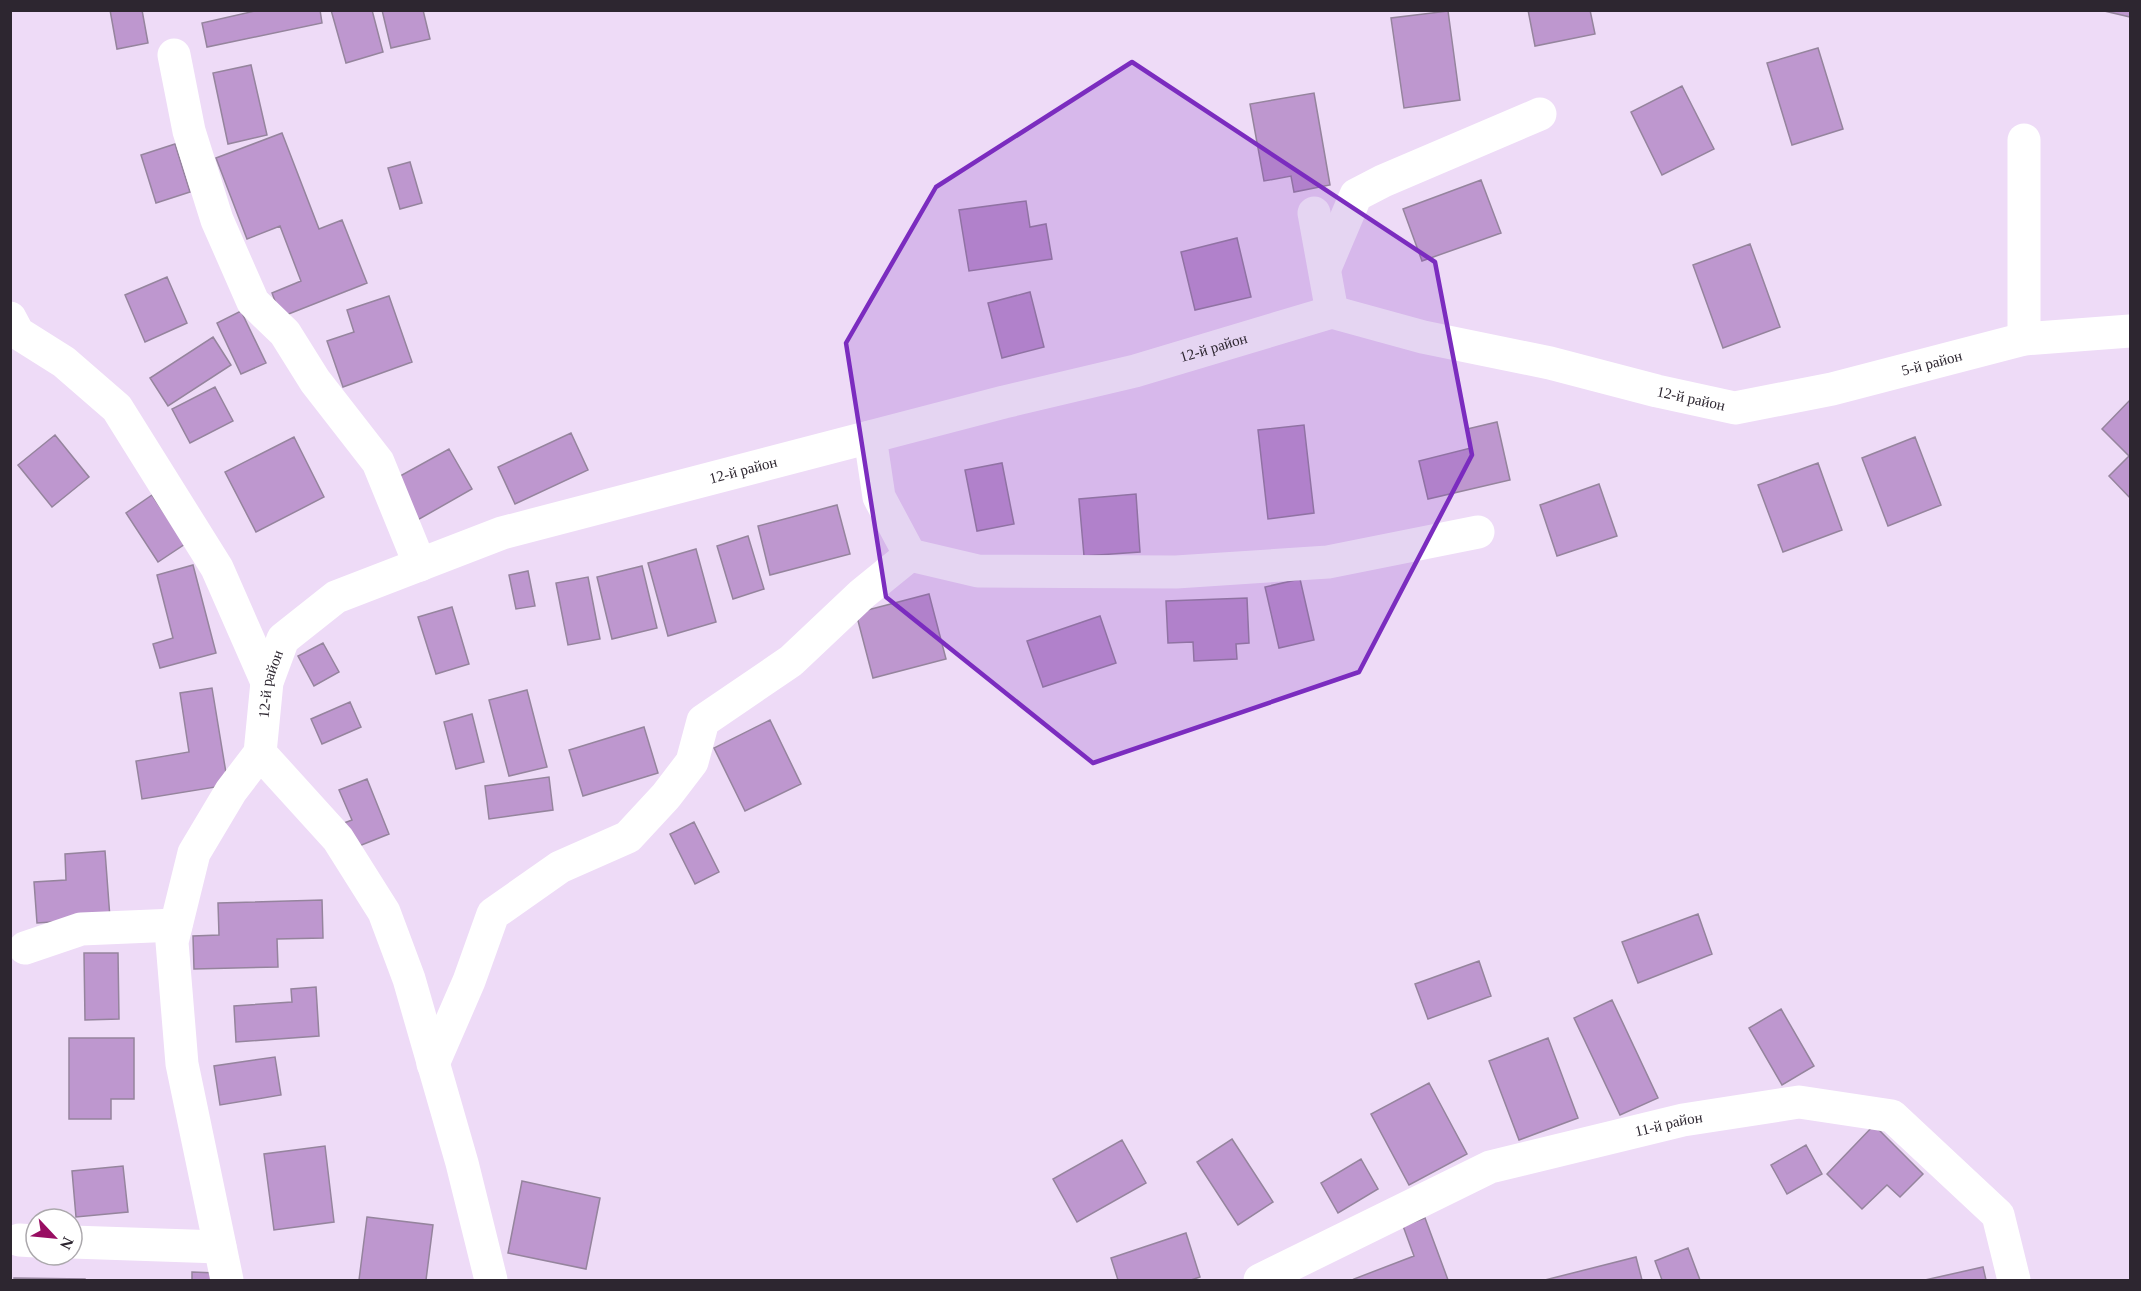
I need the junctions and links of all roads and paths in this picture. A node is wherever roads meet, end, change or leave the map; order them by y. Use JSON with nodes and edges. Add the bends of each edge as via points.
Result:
{"nodes":[{"id":1,"x":174,"y":55,"type":"dead end"},
{"id":2,"x":1540,"y":114,"type":"dead end"},
{"id":3,"x":2024,"y":140,"type":"dead end"},
{"id":4,"x":1314,"y":213,"type":"dead end"},
{"id":5,"x":1324,"y":268,"type":"junction"},
{"id":6,"x":1332,"y":312,"type":"junction"},
{"id":7,"x":10,"y":318,"type":"edge"},
{"id":8,"x":2130,"y":331,"type":"edge"},
{"id":9,"x":2024,"y":339,"type":"junction"},
{"id":10,"x":1735,"y":408,"type":"joint"},
{"id":11,"x":870,"y":437,"type":"junction"},
{"id":12,"x":1478,"y":532,"type":"dead end"},
{"id":13,"x":910,"y":555,"type":"junction"},
{"id":14,"x":420,"y":565,"type":"junction"},
{"id":15,"x":267,"y":682,"type":"junction"},
{"id":16,"x":260,"y":753,"type":"junction"},
{"id":17,"x":176,"y":925,"type":"junction"},
{"id":18,"x":26,"y":948,"type":"dead end"},
{"id":19,"x":433,"y":1064,"type":"junction"},
{"id":20,"x":84,"y":1242,"type":"edge"},
{"id":21,"x":220,"y":1247,"type":"junction"},
{"id":22,"x":227,"y":1281,"type":"edge"},
{"id":23,"x":491,"y":1281,"type":"edge"},
{"id":24,"x":1260,"y":1281,"type":"edge"},
{"id":25,"x":2014,"y":1281,"type":"edge"}],
"edges":[{"from":1,"to":14,"type":"street","via":[[189,132],[217,220],[253,302],[285,333],[315,381],[378,462]]},
{"from":2,"to":5,"type":"street","via":[[1356,195]]},
{"from":3,"to":9,"type":"street"},
{"from":4,"to":5,"type":"street"},
{"from":5,"to":6,"type":"street"},
{"from":6,"to":10,"type":"street","name":"12-й район","via":[[1423,337]]},
{"from":6,"to":11,"type":"street","name":"12-й район","via":[[1135,371]]},
{"from":7,"to":15,"type":"street","via":[[18,333],[64,363],[117,408],[217,568]]},
{"from":8,"to":9,"type":"street","name":"5-й район"},
{"from":9,"to":10,"type":"street","name":"5-й район","via":[[1832,389]]},
{"from":11,"to":13,"type":"street","via":[[879,497]]},
{"from":11,"to":14,"type":"street","name":"12-й район","via":[[502,533]]},
{"from":12,"to":13,"type":"street","via":[[1328,562],[1176,572],[978,571]]},
{"from":13,"to":19,"type":"street","via":[[791,661],[703,721],[692,762],[627,837],[560,867],[493,914]]},
{"from":14,"to":15,"type":"street","name":"12-й район","via":[[336,597],[284,639]]},
{"from":15,"to":16,"type":"street","name":"12-й район"},
{"from":16,"to":17,"type":"street","via":[[231,791],[194,853]]},
{"from":16,"to":19,"type":"street","via":[[338,839],[384,912],[409,979]]},
{"from":17,"to":18,"type":"street","via":[[81,929]]},
{"from":17,"to":21,"type":"street","via":[[172,942],[182,1064]]},
{"from":19,"to":23,"type":"street"},
{"from":20,"to":21,"type":"street"},
{"from":21,"to":22,"type":"street"},
{"from":24,"to":25,"type":"street","name":"11-й район","via":[[1490,1167],[1683,1120],[1799,1102],[1892,1116],[1998,1215]]}]}
